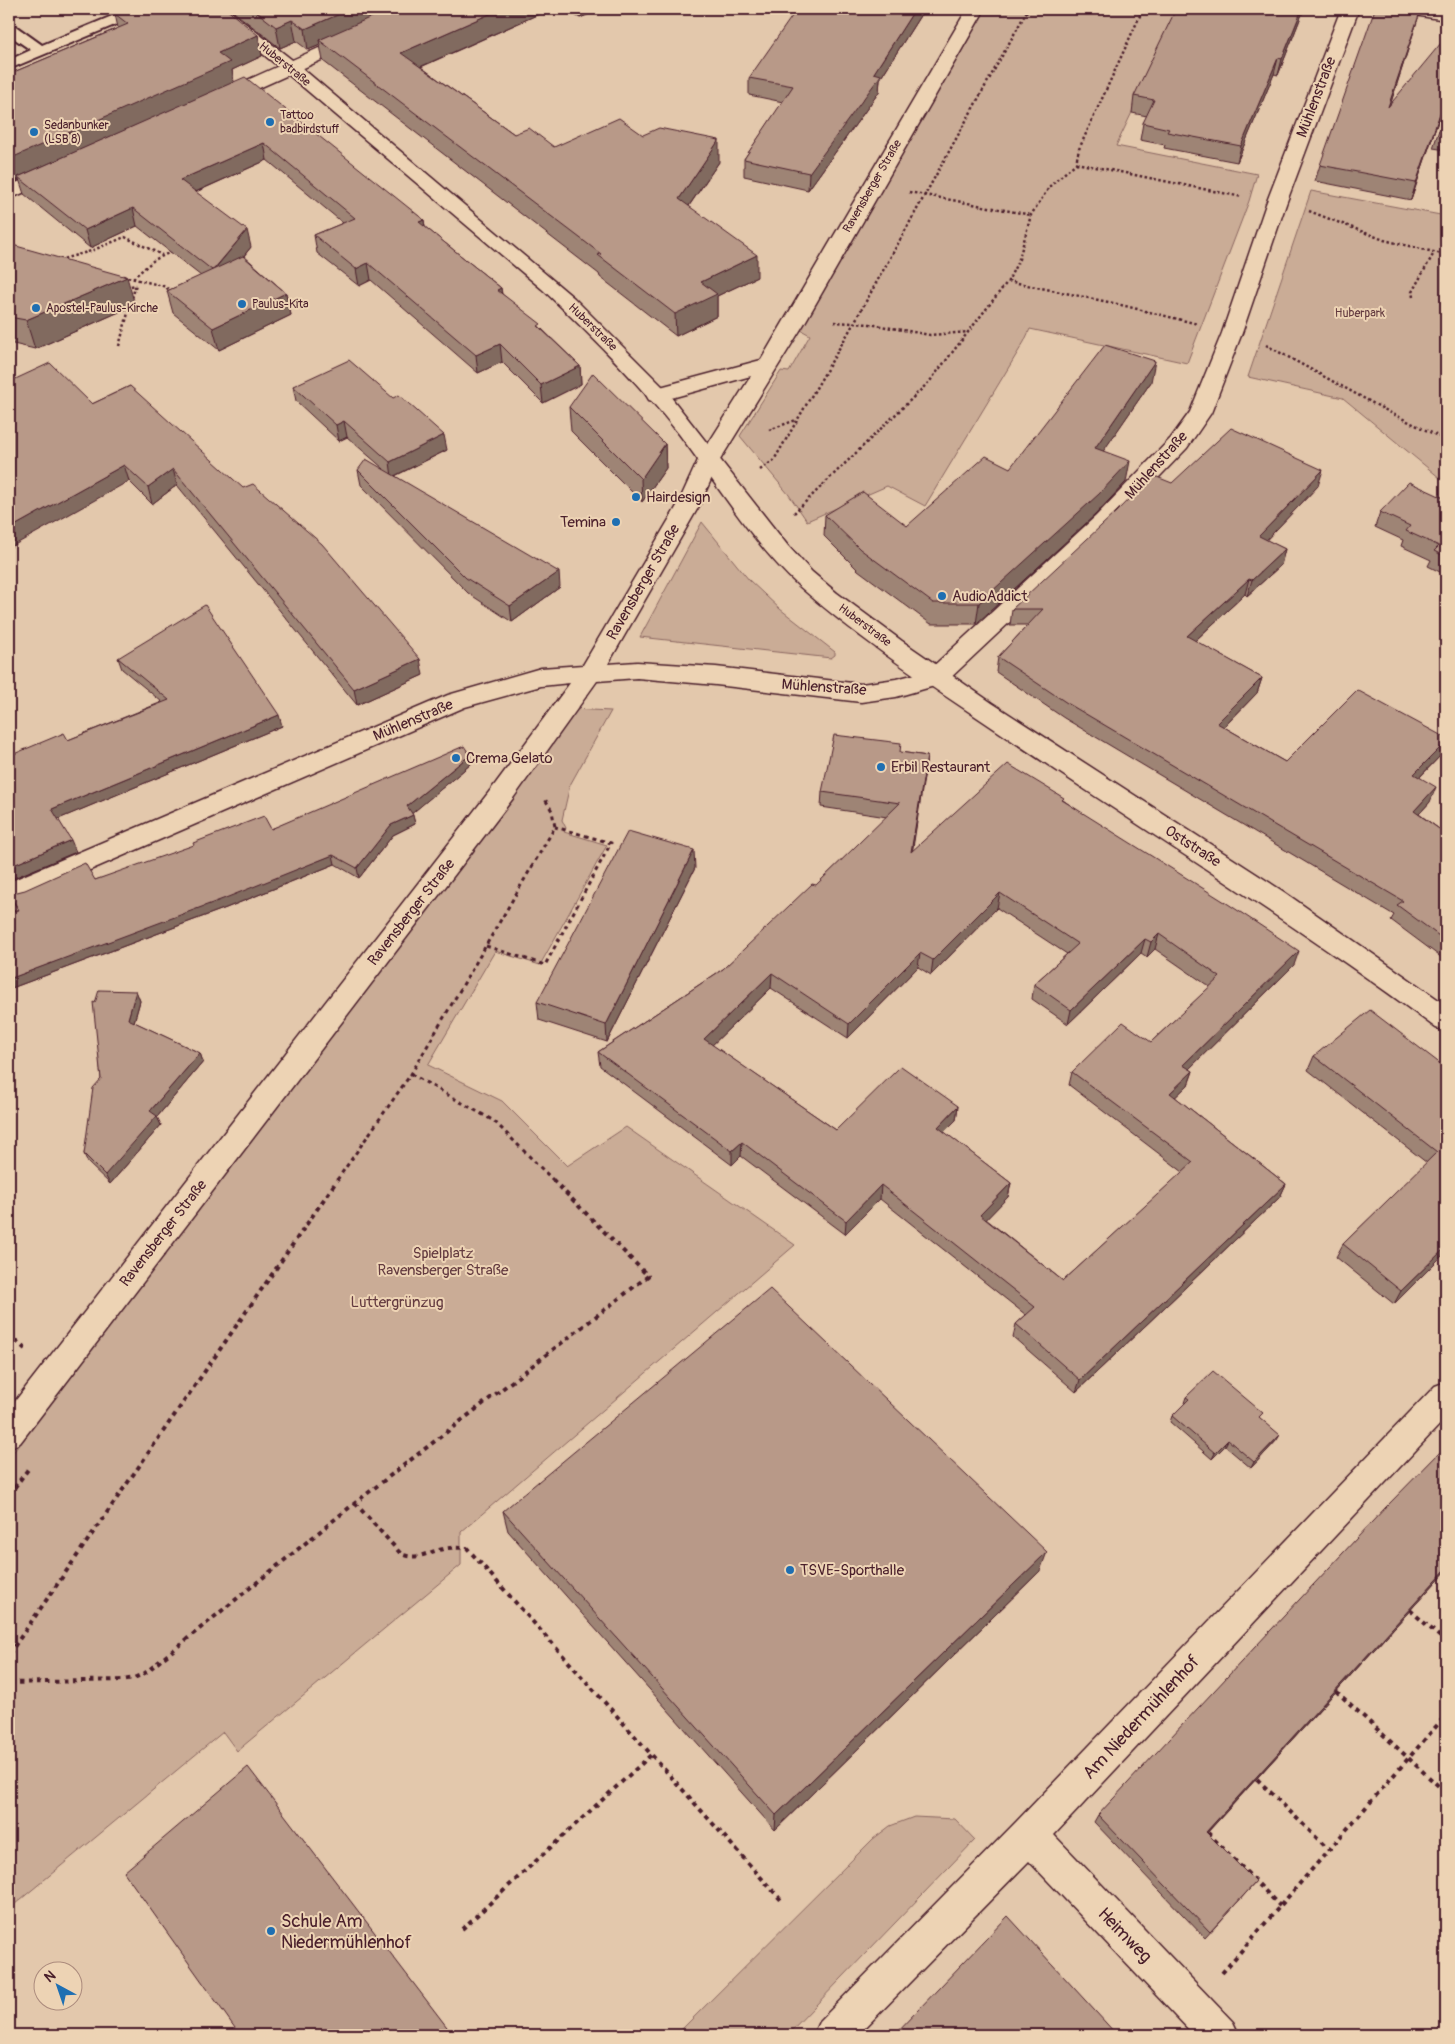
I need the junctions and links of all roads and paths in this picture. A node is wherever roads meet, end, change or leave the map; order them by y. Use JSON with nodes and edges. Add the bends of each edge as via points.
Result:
{"nodes":[{"id":1,"x":141,"y":9,"type":"edge"},
{"id":2,"x":216,"y":9,"type":"edge"},
{"id":3,"x":420,"y":9,"type":"edge"},
{"id":4,"x":976,"y":9,"type":"edge"},
{"id":5,"x":1028,"y":9,"type":"edge"},
{"id":6,"x":1143,"y":9,"type":"edge"},
{"id":7,"x":1350,"y":9,"type":"edge"},
{"id":8,"x":1408,"y":9,"type":"edge"},
{"id":9,"x":1446,"y":15,"type":"edge"},
{"id":10,"x":9,"y":28,"type":"edge"},
{"id":11,"x":41,"y":51,"type":"junction"},
{"id":12,"x":9,"y":65,"type":"edge"},
{"id":13,"x":290,"y":67,"type":"junction"},
{"id":14,"x":200,"y":108,"type":"edge"},
{"id":15,"x":72,"y":164,"type":"edge"},
{"id":16,"x":872,"y":186,"type":"junction"},
{"id":17,"x":9,"y":193,"type":"edge"},
{"id":18,"x":925,"y":195,"type":"junction"},
{"id":19,"x":1032,"y":215,"type":"junction"},
{"id":20,"x":180,"y":248,"type":"edge"},
{"id":21,"x":1434,"y":253,"type":"dead end"},
{"id":22,"x":162,"y":255,"type":"junction"},
{"id":23,"x":61,"y":263,"type":"edge"},
{"id":24,"x":120,"y":275,"type":"edge"},
{"id":25,"x":133,"y":278,"type":"junction"},
{"id":26,"x":137,"y":279,"type":"junction"},
{"id":27,"x":136,"y":285,"type":"junction"},
{"id":28,"x":126,"y":287,"type":"dead end"},
{"id":29,"x":177,"y":293,"type":"edge"},
{"id":30,"x":1413,"y":296,"type":"dead end"},
{"id":31,"x":854,"y":323,"type":"junction"},
{"id":32,"x":794,"y":324,"type":"junction"},
{"id":33,"x":969,"y":332,"type":"junction"},
{"id":34,"x":119,"y":346,"type":"dead end"},
{"id":35,"x":769,"y":364,"type":"junction"},
{"id":36,"x":657,"y":395,"type":"junction"},
{"id":37,"x":709,"y":460,"type":"junction"},
{"id":38,"x":727,"y":484,"type":"junction"},
{"id":39,"x":767,"y":536,"type":"junction"},
{"id":40,"x":591,"y":672,"type":"junction"},
{"id":41,"x":936,"y":677,"type":"junction"},
{"id":42,"x":517,"y":774,"type":"junction"},
{"id":43,"x":555,"y":827,"type":"junction"},
{"id":44,"x":9,"y":892,"type":"edge"},
{"id":45,"x":486,"y":946,"type":"junction"},
{"id":46,"x":1446,"y":1020,"type":"edge"},
{"id":47,"x":411,"y":1074,"type":"junction"},
{"id":48,"x":1446,"y":1396,"type":"edge"},
{"id":49,"x":9,"y":1433,"type":"edge"},
{"id":50,"x":355,"y":1502,"type":"junction"},
{"id":51,"x":1410,"y":1610,"type":"edge"},
{"id":52,"x":1446,"y":1642,"type":"edge"},
{"id":53,"x":9,"y":1654,"type":"edge"},
{"id":54,"x":9,"y":1683,"type":"edge"},
{"id":55,"x":1336,"y":1691,"type":"edge"},
{"id":56,"x":1446,"y":1715,"type":"edge"},
{"id":57,"x":651,"y":1755,"type":"junction"},
{"id":58,"x":1409,"y":1758,"type":"junction"},
{"id":59,"x":1257,"y":1779,"type":"edge"},
{"id":60,"x":1446,"y":1793,"type":"edge"},
{"id":61,"x":1208,"y":1833,"type":"edge"},
{"id":62,"x":1029,"y":1835,"type":"junction"},
{"id":63,"x":1329,"y":1850,"type":"junction"},
{"id":64,"x":781,"y":1900,"type":"dead end"},
{"id":65,"x":1280,"y":1906,"type":"junction"},
{"id":66,"x":462,"y":1929,"type":"dead end"},
{"id":67,"x":1193,"y":2006,"type":"junction"},
{"id":68,"x":832,"y":2035,"type":"edge"},
{"id":69,"x":1220,"y":2035,"type":"edge"}],
"edges":[{"from":1,"to":11,"type":"lane"},
{"from":2,"to":13,"type":"street","name":"Huberstraße"},
{"from":3,"to":13,"type":"street"},
{"from":4,"to":16,"type":"street","name":"Ravensberger Straße"},
{"from":5,"to":18,"type":"path"},
{"from":6,"to":19,"type":"path","via":[[1079,149],[1076,163],[1050,186]]},
{"from":7,"to":41,"type":"street","name":"Mühlenstraße","via":[[1200,413],[1179,443],[1104,521]]},
{"from":8,"to":9,"type":"street"},
{"from":10,"to":11,"type":"lane"},
{"from":11,"to":12,"type":"lane"},
{"from":13,"to":14,"type":"street"},
{"from":13,"to":36,"type":"street","name":"Huberstraße","via":[[549,285],[626,358]]},
{"from":15,"to":17,"type":"street"},
{"from":16,"to":18,"type":"path"},
{"from":16,"to":32,"type":"street","name":"Ravensberger Straße"},
{"from":18,"to":19,"type":"path"},
{"from":18,"to":31,"type":"path"},
{"from":19,"to":33,"type":"path","via":[[1019,259],[1008,281]]},
{"from":20,"to":22,"type":"path"},
{"from":21,"to":30,"type":"path","via":[[1412,292]]},
{"from":22,"to":23,"type":"path","via":[[125,237],[52,262]]},
{"from":22,"to":25,"type":"path"},
{"from":24,"to":25,"type":"path"},
{"from":25,"to":26,"type":"path"},
{"from":26,"to":27,"type":"path"},
{"from":26,"to":29,"type":"path"},
{"from":27,"to":28,"type":"path"},
{"from":27,"to":34,"type":"path"},
{"from":31,"to":32,"type":"path"},
{"from":31,"to":33,"type":"path","via":[[930,335]]},
{"from":31,"to":38,"type":"path","via":[[774,460]]},
{"from":32,"to":35,"type":"street","name":"Ravensberger Straße"},
{"from":33,"to":39,"type":"path","via":[[930,381],[808,501]]},
{"from":35,"to":36,"type":"street"},
{"from":35,"to":37,"type":"street","name":"Ravensberger Straße"},
{"from":36,"to":37,"type":"street","name":"Huberstraße"},
{"from":37,"to":38,"type":"street","name":"Huberstraße"},
{"from":37,"to":40,"type":"street","name":"Ravensberger Straße","via":[[688,506]]},
{"from":38,"to":39,"type":"street","name":"Huberstraße"},
{"from":39,"to":41,"type":"street","name":"Huberstraße","via":[[805,579]]},
{"from":40,"to":41,"type":"street","name":"Mühlenstraße","via":[[637,670],[716,676],[861,693]]},
{"from":40,"to":42,"type":"street","name":"Ravensberger Straße"},
{"from":40,"to":44,"type":"street","name":"Mühlenstraße","via":[[541,677],[456,701]]},
{"from":41,"to":46,"type":"street","name":"Oststraße","via":[[1055,758],[1244,878]]},
{"from":42,"to":43,"type":"path","via":[[542,795],[552,811]]},
{"from":42,"to":49,"type":"street","name":"Ravensberger Straße"},
{"from":43,"to":45,"type":"path"},
{"from":43,"to":45,"type":"path","via":[[611,843],[545,965]]},
{"from":45,"to":47,"type":"path"},
{"from":47,"to":50,"type":"path","via":[[494,1120],[648,1276]]},
{"from":47,"to":53,"type":"path"},
{"from":48,"to":62,"type":"street","name":"Am Niedermühlenhof"},
{"from":50,"to":54,"type":"path","via":[[139,1676],[122,1680]]},
{"from":50,"to":57,"type":"path","via":[[400,1554],[409,1559],[446,1548],[467,1548]]},
{"from":51,"to":52,"type":"path"},
{"from":55,"to":58,"type":"path"},
{"from":56,"to":58,"type":"path"},
{"from":57,"to":64,"type":"path"},
{"from":57,"to":66,"type":"path"},
{"from":58,"to":60,"type":"path"},
{"from":58,"to":63,"type":"path"},
{"from":59,"to":63,"type":"path"},
{"from":61,"to":65,"type":"path"},
{"from":62,"to":67,"type":"street","name":"Heimweg"},
{"from":62,"to":68,"type":"street","name":"Am Niedermühlenhof"},
{"from":63,"to":65,"type":"path"},
{"from":65,"to":67,"type":"path"},
{"from":67,"to":69,"type":"street","name":"Heimweg"}]}
